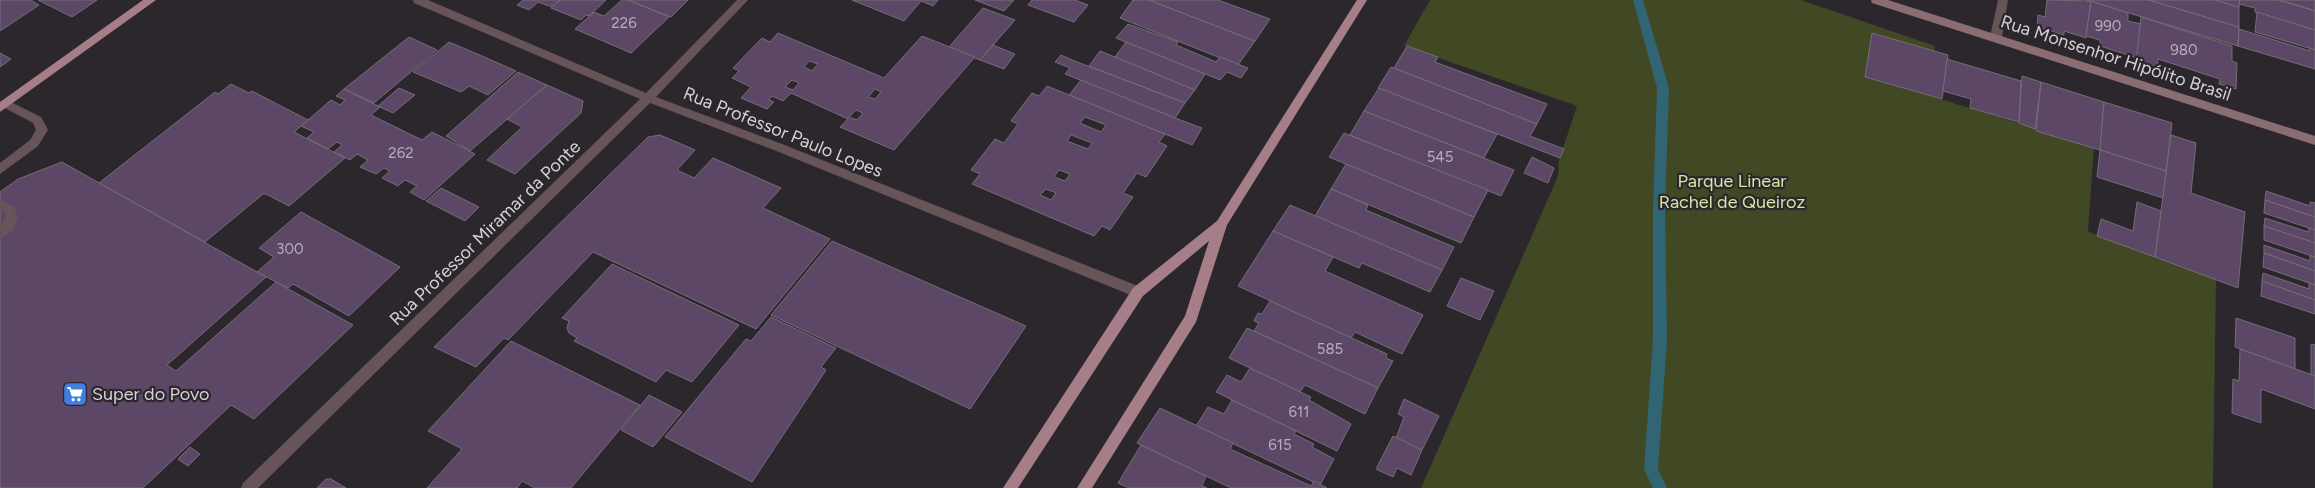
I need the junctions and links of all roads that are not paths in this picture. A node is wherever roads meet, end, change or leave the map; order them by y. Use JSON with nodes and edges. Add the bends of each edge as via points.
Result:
{"nodes":[{"id":1,"x":151,"y":0,"type":"edge"},
{"id":2,"x":418,"y":0,"type":"edge"},
{"id":3,"x":744,"y":0,"type":"edge"},
{"id":4,"x":1362,"y":0,"type":"edge"},
{"id":5,"x":1876,"y":0,"type":"edge"},
{"id":6,"x":2003,"y":0,"type":"edge"},
{"id":7,"x":1996,"y":37,"type":"junction"},
{"id":8,"x":648,"y":98,"type":"junction"},
{"id":9,"x":3,"y":106,"type":"edge"},
{"id":10,"x":2315,"y":141,"type":"edge"},
{"id":11,"x":0,"y":169,"type":"edge"},
{"id":12,"x":0,"y":204,"type":"edge"},
{"id":13,"x":1221,"y":224,"type":"junction"},
{"id":14,"x":0,"y":234,"type":"edge"},
{"id":15,"x":1138,"y":292,"type":"junction"},
{"id":16,"x":248,"y":488,"type":"edge"},
{"id":17,"x":1010,"y":488,"type":"edge"},
{"id":18,"x":1084,"y":488,"type":"edge"}],
"edges":[{"from":1,"to":9,"type":"main road"},
{"from":2,"to":8,"type":"street","name":"Rua Professor Paulo Lopes"},
{"from":3,"to":8,"type":"street","name":"Rua Professor Miramar da Ponte"},
{"from":4,"to":13,"type":"main road"},
{"from":5,"to":7,"type":"main road","name":"Rua Monsenhor Hipólito Brasil"},
{"from":6,"to":7,"type":"street"},
{"from":7,"to":10,"type":"main road","name":"Rua Monsenhor Hipólito Brasil"},
{"from":8,"to":15,"type":"street","name":"Rua Professor Paulo Lopes"},
{"from":8,"to":16,"type":"street","name":"Rua Professor Miramar da Ponte"},
{"from":9,"to":11,"type":"street","via":[[38,120],[42,130],[34,143]]},
{"from":12,"to":14,"type":"street","via":[[10,210],[12,218]]},
{"from":13,"to":15,"type":"main road"},
{"from":13,"to":18,"type":"main road","via":[[1191,318]]},
{"from":15,"to":17,"type":"main road"}]}
